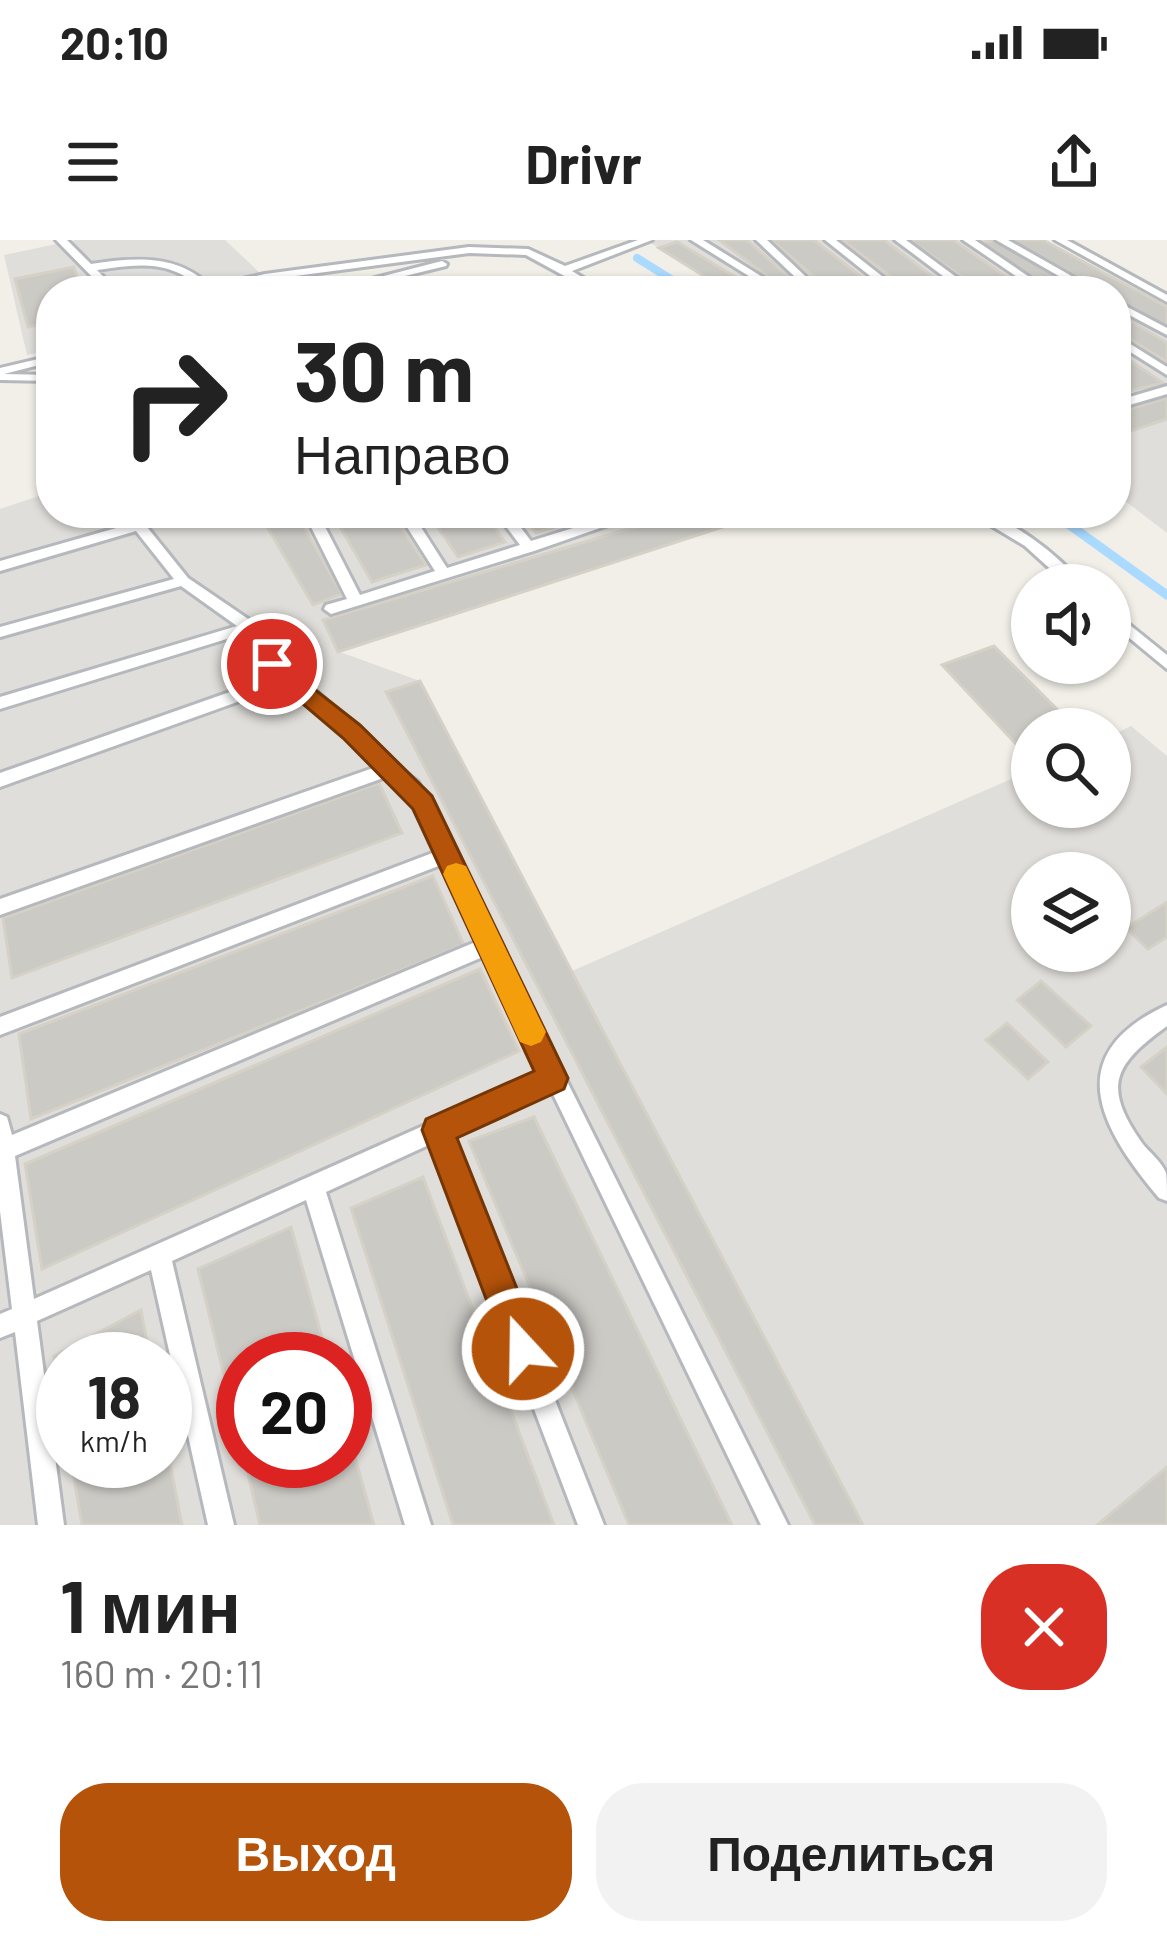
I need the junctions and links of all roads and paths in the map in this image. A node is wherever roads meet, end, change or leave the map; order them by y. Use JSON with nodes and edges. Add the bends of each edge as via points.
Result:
{"nodes":[{"id":1,"x":61,"y":240,"type":"edge"},
{"id":2,"x":430,"y":240,"type":"edge"},
{"id":3,"x":647,"y":240,"type":"edge"},
{"id":4,"x":696,"y":240,"type":"edge"},
{"id":5,"x":761,"y":240,"type":"edge"},
{"id":6,"x":830,"y":240,"type":"edge"},
{"id":7,"x":901,"y":240,"type":"edge"},
{"id":8,"x":968,"y":240,"type":"edge"},
{"id":9,"x":1001,"y":240,"type":"edge"},
{"id":10,"x":1060,"y":240,"type":"edge"},
{"id":11,"x":469,"y":250,"type":"junction"},
{"id":12,"x":497,"y":250,"type":"junction"},
{"id":13,"x":88,"y":268,"type":"junction"},
{"id":14,"x":564,"y":270,"type":"junction"},
{"id":15,"x":96,"y":276,"type":"edge"},
{"id":16,"x":195,"y":276,"type":"edge"},
{"id":17,"x":273,"y":276,"type":"edge"},
{"id":18,"x":391,"y":276,"type":"edge"},
{"id":19,"x":574,"y":276,"type":"edge"},
{"id":20,"x":755,"y":276,"type":"edge"},
{"id":21,"x":800,"y":276,"type":"edge"},
{"id":22,"x":877,"y":276,"type":"edge"},
{"id":23,"x":950,"y":276,"type":"edge"},
{"id":24,"x":1022,"y":276,"type":"edge"},
{"id":25,"x":1066,"y":276,"type":"edge"},
{"id":26,"x":1125,"y":276,"type":"edge"},
{"id":27,"x":1131,"y":279,"type":"edge"},
{"id":28,"x":1167,"y":299,"type":"edge"},
{"id":29,"x":1131,"y":312,"type":"edge"},
{"id":30,"x":1167,"y":332,"type":"edge"},
{"id":31,"x":1131,"y":348,"type":"edge"},
{"id":32,"x":36,"y":363,"type":"edge"},
{"id":33,"x":1167,"y":372,"type":"edge"},
{"id":34,"x":0,"y":374,"type":"edge"},
{"id":35,"x":36,"y":377,"type":"edge"},
{"id":36,"x":1167,"y":390,"type":"edge"},
{"id":37,"x":1131,"y":399,"type":"edge"},
{"id":38,"x":132,"y":528,"type":"edge"},
{"id":39,"x":141,"y":528,"type":"edge"},
{"id":40,"x":319,"y":528,"type":"edge"},
{"id":41,"x":415,"y":528,"type":"edge"},
{"id":42,"x":514,"y":528,"type":"edge"},
{"id":43,"x":577,"y":528,"type":"edge"},
{"id":44,"x":1003,"y":528,"type":"edge"},
{"id":45,"x":529,"y":548,"type":"junction"},
{"id":46,"x":1054,"y":564,"type":"edge"},
{"id":47,"x":0,"y":566,"type":"edge"},
{"id":48,"x":444,"y":574,"type":"junction"},
{"id":49,"x":183,"y":581,"type":"junction"},
{"id":50,"x":356,"y":602,"type":"junction"},
{"id":51,"x":331,"y":609,"type":"dead end"},
{"id":52,"x":249,"y":627,"type":"junction"},
{"id":53,"x":0,"y":632,"type":"edge"},
{"id":54,"x":1131,"y":632,"type":"edge"},
{"id":55,"x":1167,"y":664,"type":"edge"},
{"id":56,"x":287,"y":678,"type":"junction"},
{"id":57,"x":0,"y":703,"type":"edge"},
{"id":58,"x":386,"y":770,"type":"junction"},
{"id":59,"x":0,"y":780,"type":"edge"},
{"id":60,"x":447,"y":855,"type":"junction"},
{"id":61,"x":0,"y":907,"type":"edge"},
{"id":62,"x":490,"y":945,"type":"junction"},
{"id":63,"x":1167,"y":1014,"type":"edge"},
{"id":64,"x":0,"y":1026,"type":"edge"},
{"id":65,"x":553,"y":1078,"type":"junction"},
{"id":66,"x":438,"y":1130,"type":"junction"},
{"id":67,"x":1,"y":1142,"type":"edge"},
{"id":68,"x":314,"y":1186,"type":"junction"},
{"id":69,"x":1167,"y":1190,"type":"edge"},
{"id":70,"x":159,"y":1254,"type":"junction"},
{"id":71,"x":23,"y":1315,"type":"junction"},
{"id":72,"x":0,"y":1326,"type":"edge"},
{"id":73,"x":51,"y":1525,"type":"edge"},
{"id":74,"x":221,"y":1525,"type":"edge"},
{"id":75,"x":418,"y":1525,"type":"edge"},
{"id":76,"x":590,"y":1525,"type":"edge"},
{"id":77,"x":775,"y":1525,"type":"edge"}],
"edges":[{"from":1,"to":13,"type":"lane"},
{"from":2,"to":11,"type":"lane"},
{"from":3,"to":14,"type":"lane"},
{"from":4,"to":20,"type":"lane"},
{"from":5,"to":21,"type":"lane"},
{"from":6,"to":22,"type":"lane"},
{"from":7,"to":23,"type":"lane"},
{"from":8,"to":24,"type":"lane"},
{"from":9,"to":25,"type":"lane"},
{"from":10,"to":26,"type":"lane"},
{"from":11,"to":12,"type":"lane"},
{"from":11,"to":17,"type":"lane"},
{"from":12,"to":14,"type":"lane","via":[[528,252]]},
{"from":12,"to":18,"type":"lane"},
{"from":13,"to":15,"type":"lane"},
{"from":13,"to":16,"type":"lane","via":[[166,262]]},
{"from":14,"to":19,"type":"lane"},
{"from":27,"to":28,"type":"lane"},
{"from":29,"to":30,"type":"lane"},
{"from":31,"to":33,"type":"lane"},
{"from":32,"to":34,"type":"lane"},
{"from":34,"to":35,"type":"lane"},
{"from":36,"to":37,"type":"lane"},
{"from":38,"to":47,"type":"lane"},
{"from":39,"to":49,"type":"lane"},
{"from":40,"to":50,"type":"lane"},
{"from":41,"to":48,"type":"lane"},
{"from":42,"to":45,"type":"lane"},
{"from":43,"to":45,"type":"lane"},
{"from":44,"to":46,"type":"lane"},
{"from":45,"to":48,"type":"lane"},
{"from":48,"to":50,"type":"lane"},
{"from":49,"to":52,"type":"lane"},
{"from":49,"to":53,"type":"lane"},
{"from":50,"to":51,"type":"lane"},
{"from":52,"to":56,"type":"lane"},
{"from":52,"to":57,"type":"lane"},
{"from":54,"to":55,"type":"lane"},
{"from":56,"to":58,"type":"lane"},
{"from":56,"to":59,"type":"lane"},
{"from":58,"to":60,"type":"lane","via":[[412,787]]},
{"from":58,"to":61,"type":"lane"},
{"from":60,"to":62,"type":"lane"},
{"from":60,"to":64,"type":"lane"},
{"from":62,"to":65,"type":"lane"},
{"from":62,"to":67,"type":"lane"},
{"from":63,"to":69,"type":"lane","via":[[1120,1052],[1109,1077],[1131,1149]]},
{"from":65,"to":66,"type":"lane"},
{"from":65,"to":77,"type":"lane"},
{"from":66,"to":68,"type":"lane"},
{"from":66,"to":76,"type":"lane"},
{"from":67,"to":71,"type":"lane"},
{"from":68,"to":70,"type":"lane"},
{"from":68,"to":75,"type":"lane"},
{"from":70,"to":71,"type":"lane"},
{"from":70,"to":74,"type":"lane"},
{"from":71,"to":72,"type":"lane"},
{"from":71,"to":73,"type":"lane"}]}
